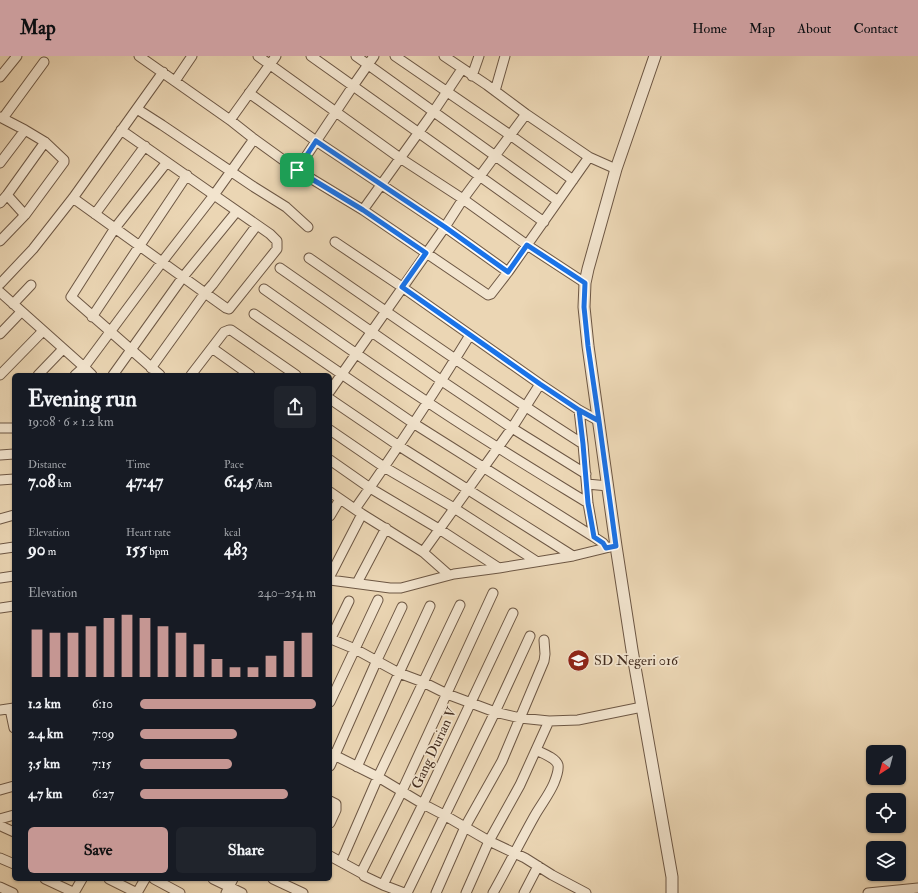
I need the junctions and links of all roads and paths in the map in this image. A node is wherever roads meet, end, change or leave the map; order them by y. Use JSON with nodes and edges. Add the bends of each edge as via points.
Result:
{"nodes":[{"id":1,"x":16,"y":56,"type":"edge"},
{"id":2,"x":139,"y":56,"type":"edge"},
{"id":3,"x":192,"y":56,"type":"edge"},
{"id":4,"x":258,"y":56,"type":"edge"},
{"id":5,"x":276,"y":56,"type":"edge"},
{"id":6,"x":311,"y":56,"type":"edge"},
{"id":7,"x":356,"y":56,"type":"edge"},
{"id":8,"x":374,"y":56,"type":"edge"},
{"id":9,"x":395,"y":56,"type":"edge"},
{"id":10,"x":479,"y":56,"type":"edge"},
{"id":11,"x":506,"y":56,"type":"edge"},
{"id":12,"x":655,"y":56,"type":"edge"},
{"id":13,"x":449,"y":57,"type":"edge"},
{"id":14,"x":44,"y":62,"type":"dead end"},
{"id":15,"x":368,"y":64,"type":"junction"},
{"id":16,"x":270,"y":65,"type":"junction"},
{"id":17,"x":462,"y":69,"type":"junction"},
{"id":18,"x":163,"y":72,"type":"junction"},
{"id":19,"x":472,"y":76,"type":"junction"},
{"id":20,"x":0,"y":77,"type":"edge"},
{"id":21,"x":176,"y":81,"type":"junction"},
{"id":22,"x":353,"y":86,"type":"junction"},
{"id":23,"x":447,"y":91,"type":"junction"},
{"id":24,"x":495,"y":91,"type":"junction"},
{"id":25,"x":249,"y":92,"type":"junction"},
{"id":26,"x":136,"y":109,"type":"junction"},
{"id":27,"x":434,"y":111,"type":"junction"},
{"id":28,"x":336,"y":112,"type":"junction"},
{"id":29,"x":526,"y":114,"type":"junction"},
{"id":30,"x":2,"y":117,"type":"edge"},
{"id":31,"x":230,"y":120,"type":"junction"},
{"id":32,"x":26,"y":130,"type":"junction"},
{"id":33,"x":121,"y":130,"type":"junction"},
{"id":34,"x":419,"y":132,"type":"junction"},
{"id":35,"x":510,"y":135,"type":"junction"},
{"id":36,"x":254,"y":139,"type":"junction"},
{"id":37,"x":316,"y":141,"type":"junction"},
{"id":38,"x":45,"y":142,"type":"junction"},
{"id":39,"x":145,"y":146,"type":"junction"},
{"id":40,"x":495,"y":155,"type":"junction"},
{"id":41,"x":589,"y":157,"type":"junction"},
{"id":42,"x":400,"y":158,"type":"junction"},
{"id":43,"x":167,"y":162,"type":"junction"},
{"id":44,"x":0,"y":163,"type":"edge"},
{"id":45,"x":616,"y":169,"type":"junction"},
{"id":46,"x":297,"y":170,"type":"junction"},
{"id":47,"x":231,"y":172,"type":"junction"},
{"id":48,"x":187,"y":176,"type":"junction"},
{"id":49,"x":480,"y":176,"type":"junction"},
{"id":50,"x":573,"y":180,"type":"junction"},
{"id":51,"x":381,"y":185,"type":"junction"},
{"id":52,"x":7,"y":195,"type":"junction"},
{"id":53,"x":214,"y":195,"type":"junction"},
{"id":54,"x":73,"y":198,"type":"junction"},
{"id":55,"x":463,"y":199,"type":"junction"},
{"id":56,"x":558,"y":201,"type":"junction"},
{"id":57,"x":0,"y":203,"type":"edge"},
{"id":58,"x":363,"y":210,"type":"junction"},
{"id":59,"x":237,"y":211,"type":"junction"},
{"id":60,"x":25,"y":214,"type":"junction"},
{"id":61,"x":95,"y":214,"type":"junction"},
{"id":62,"x":544,"y":222,"type":"junction"},
{"id":63,"x":257,"y":225,"type":"junction"},
{"id":64,"x":308,"y":227,"type":"dead end"},
{"id":65,"x":445,"y":227,"type":"junction"},
{"id":66,"x":115,"y":228,"type":"junction"},
{"id":67,"x":0,"y":241,"type":"edge"},
{"id":68,"x":335,"y":242,"type":"dead end"},
{"id":69,"x":527,"y":245,"type":"junction"},
{"id":70,"x":140,"y":246,"type":"junction"},
{"id":71,"x":426,"y":253,"type":"junction"},
{"id":72,"x":309,"y":258,"type":"dead end"},
{"id":73,"x":162,"y":262,"type":"junction"},
{"id":74,"x":280,"y":268,"type":"dead end"},
{"id":75,"x":508,"y":272,"type":"junction"},
{"id":76,"x":183,"y":277,"type":"junction"},
{"id":77,"x":585,"y":283,"type":"junction"},
{"id":78,"x":0,"y":284,"type":"edge"},
{"id":79,"x":31,"y":285,"type":"dead end"},
{"id":80,"x":402,"y":287,"type":"junction"},
{"id":81,"x":264,"y":289,"type":"dead end"},
{"id":82,"x":205,"y":293,"type":"junction"},
{"id":83,"x":1,"y":294,"type":"edge"},
{"id":84,"x":13,"y":304,"type":"junction"},
{"id":85,"x":386,"y":311,"type":"junction"},
{"id":86,"x":22,"y":312,"type":"junction"},
{"id":87,"x":254,"y":314,"type":"dead end"},
{"id":88,"x":92,"y":317,"type":"junction"},
{"id":89,"x":43,"y":331,"type":"junction"},
{"id":90,"x":371,"y":331,"type":"junction"},
{"id":91,"x":110,"y":332,"type":"junction"},
{"id":92,"x":0,"y":334,"type":"edge"},
{"id":93,"x":470,"y":335,"type":"junction"},
{"id":94,"x":212,"y":348,"type":"junction"},
{"id":95,"x":63,"y":349,"type":"junction"},
{"id":96,"x":130,"y":350,"type":"junction"},
{"id":97,"x":356,"y":353,"type":"junction"},
{"id":98,"x":455,"y":360,"type":"junction"},
{"id":99,"x":84,"y":367,"type":"junction"},
{"id":100,"x":151,"y":368,"type":"junction"},
{"id":101,"x":40,"y":373,"type":"edge"},
{"id":102,"x":77,"y":373,"type":"edge"},
{"id":103,"x":90,"y":373,"type":"edge"},
{"id":104,"x":114,"y":373,"type":"edge"},
{"id":105,"x":157,"y":373,"type":"edge"},
{"id":106,"x":197,"y":373,"type":"edge"},
{"id":107,"x":247,"y":373,"type":"edge"},
{"id":108,"x":293,"y":373,"type":"edge"},
{"id":109,"x":341,"y":374,"type":"junction"},
{"id":110,"x":0,"y":375,"type":"edge"},
{"id":111,"x":442,"y":381,"type":"junction"},
{"id":112,"x":540,"y":384,"type":"junction"},
{"id":113,"x":332,"y":388,"type":"edge"},
{"id":114,"x":332,"y":400,"type":"edge"},
{"id":115,"x":427,"y":402,"type":"junction"},
{"id":116,"x":525,"y":407,"type":"junction"},
{"id":117,"x":579,"y":410,"type":"junction"},
{"id":118,"x":599,"y":421,"type":"junction"},
{"id":119,"x":413,"y":423,"type":"junction"},
{"id":120,"x":0,"y":428,"type":"edge"},
{"id":121,"x":12,"y":428,"type":"edge"},
{"id":122,"x":512,"y":428,"type":"junction"},
{"id":123,"x":332,"y":431,"type":"edge"},
{"id":124,"x":583,"y":444,"type":"junction"},
{"id":125,"x":399,"y":446,"type":"junction"},
{"id":126,"x":497,"y":447,"type":"junction"},
{"id":127,"x":12,"y":454,"type":"edge"},
{"id":128,"x":0,"y":455,"type":"edge"},
{"id":129,"x":332,"y":461,"type":"edge"},
{"id":130,"x":384,"y":467,"type":"junction"},
{"id":131,"x":483,"y":467,"type":"junction"},
{"id":132,"x":586,"y":474,"type":"junction"},
{"id":133,"x":12,"y":479,"type":"edge"},
{"id":134,"x":0,"y":480,"type":"edge"},
{"id":135,"x":587,"y":484,"type":"junction"},
{"id":136,"x":608,"y":486,"type":"junction"},
{"id":137,"x":370,"y":488,"type":"junction"},
{"id":138,"x":468,"y":489,"type":"junction"},
{"id":139,"x":332,"y":493,"type":"edge"},
{"id":140,"x":340,"y":499,"type":"junction"},
{"id":141,"x":588,"y":503,"type":"junction"},
{"id":142,"x":454,"y":508,"type":"junction"},
{"id":143,"x":358,"y":511,"type":"junction"},
{"id":144,"x":332,"y":513,"type":"edge"},
{"id":145,"x":12,"y":516,"type":"edge"},
{"id":146,"x":0,"y":519,"type":"edge"},
{"id":147,"x":386,"y":528,"type":"junction"},
{"id":148,"x":439,"y":529,"type":"junction"},
{"id":149,"x":594,"y":537,"type":"junction"},
{"id":150,"x":12,"y":547,"type":"edge"},
{"id":151,"x":611,"y":547,"type":"junction"},
{"id":152,"x":0,"y":549,"type":"edge"},
{"id":153,"x":423,"y":552,"type":"junction"},
{"id":154,"x":573,"y":556,"type":"junction"},
{"id":155,"x":536,"y":561,"type":"junction"},
{"id":156,"x":499,"y":568,"type":"junction"},
{"id":157,"x":332,"y":571,"type":"edge"},
{"id":158,"x":449,"y":575,"type":"junction"},
{"id":159,"x":12,"y":576,"type":"edge"},
{"id":160,"x":0,"y":578,"type":"edge"},
{"id":161,"x":332,"y":580,"type":"edge"},
{"id":162,"x":357,"y":583,"type":"junction"},
{"id":163,"x":492,"y":593,"type":"dead end"},
{"id":164,"x":378,"y":600,"type":"dead end"},
{"id":165,"x":349,"y":601,"type":"dead end"},
{"id":166,"x":460,"y":605,"type":"dead end"},
{"id":167,"x":12,"y":606,"type":"edge"},
{"id":168,"x":430,"y":606,"type":"dead end"},
{"id":169,"x":402,"y":607,"type":"dead end"},
{"id":170,"x":0,"y":608,"type":"edge"},
{"id":171,"x":513,"y":613,"type":"dead end"},
{"id":172,"x":332,"y":635,"type":"edge"},
{"id":173,"x":530,"y":636,"type":"dead end"},
{"id":174,"x":332,"y":640,"type":"edge"},
{"id":175,"x":544,"y":640,"type":"dead end"},
{"id":176,"x":355,"y":649,"type":"junction"},
{"id":177,"x":377,"y":660,"type":"junction"},
{"id":178,"x":399,"y":673,"type":"junction"},
{"id":179,"x":423,"y":682,"type":"junction"},
{"id":180,"x":447,"y":694,"type":"junction"},
{"id":181,"x":332,"y":698,"type":"edge"},
{"id":182,"x":470,"y":704,"type":"junction"},
{"id":183,"x":642,"y":707,"type":"junction"},
{"id":184,"x":12,"y":708,"type":"edge"},
{"id":185,"x":0,"y":710,"type":"edge"},
{"id":186,"x":495,"y":712,"type":"junction"},
{"id":187,"x":520,"y":718,"type":"junction"},
{"id":188,"x":549,"y":721,"type":"junction"},
{"id":189,"x":536,"y":750,"type":"junction"},
{"id":190,"x":333,"y":754,"type":"edge"},
{"id":191,"x":357,"y":767,"type":"junction"},
{"id":192,"x":378,"y":777,"type":"junction"},
{"id":193,"x":12,"y":786,"type":"edge"},
{"id":194,"x":0,"y":788,"type":"edge"},
{"id":195,"x":402,"y":791,"type":"junction"},
{"id":196,"x":332,"y":802,"type":"edge"},
{"id":197,"x":423,"y":804,"type":"junction"},
{"id":198,"x":444,"y":815,"type":"junction"},
{"id":199,"x":12,"y":816,"type":"edge"},
{"id":200,"x":0,"y":819,"type":"edge"},
{"id":201,"x":332,"y":819,"type":"edge"},
{"id":202,"x":0,"y":824,"type":"edge"},
{"id":203,"x":465,"y":827,"type":"junction"},
{"id":204,"x":12,"y":831,"type":"edge"},
{"id":205,"x":489,"y":841,"type":"junction"},
{"id":206,"x":514,"y":853,"type":"junction"},
{"id":207,"x":332,"y":857,"type":"edge"},
{"id":208,"x":0,"y":858,"type":"edge"},
{"id":209,"x":341,"y":862,"type":"junction"},
{"id":210,"x":12,"y":863,"type":"edge"},
{"id":211,"x":538,"y":866,"type":"junction"},
{"id":212,"x":363,"y":874,"type":"junction"},
{"id":213,"x":49,"y":881,"type":"edge"},
{"id":214,"x":81,"y":881,"type":"edge"},
{"id":215,"x":114,"y":881,"type":"edge"},
{"id":216,"x":144,"y":881,"type":"edge"},
{"id":217,"x":156,"y":881,"type":"edge"},
{"id":218,"x":219,"y":881,"type":"edge"},
{"id":219,"x":277,"y":881,"type":"edge"},
{"id":220,"x":383,"y":885,"type":"junction"},
{"id":221,"x":0,"y":886,"type":"edge"},
{"id":222,"x":230,"y":886,"type":"edge"},
{"id":223,"x":918,"y":888,"type":"edge"},
{"id":224,"x":162,"y":889,"type":"edge"},
{"id":225,"x":13,"y":893,"type":"edge"},
{"id":226,"x":74,"y":893,"type":"edge"},
{"id":227,"x":180,"y":893,"type":"edge"},
{"id":228,"x":242,"y":893,"type":"edge"},
{"id":229,"x":303,"y":893,"type":"edge"},
{"id":230,"x":406,"y":893,"type":"edge"},
{"id":231,"x":436,"y":893,"type":"edge"},
{"id":232,"x":466,"y":893,"type":"edge"},
{"id":233,"x":494,"y":893,"type":"edge"},
{"id":234,"x":524,"y":893,"type":"edge"},
{"id":235,"x":586,"y":893,"type":"edge"},
{"id":236,"x":672,"y":893,"type":"edge"},
{"id":237,"x":868,"y":893,"type":"edge"}],
"edges":[{"from":1,"to":20,"type":"street"},
{"from":2,"to":18,"type":"street"},
{"from":3,"to":21,"type":"street"},
{"from":4,"to":16,"type":"street"},
{"from":5,"to":16,"type":"street"},
{"from":6,"to":22,"type":"street"},
{"from":7,"to":15,"type":"street"},
{"from":8,"to":15,"type":"street"},
{"from":9,"to":23,"type":"street"},
{"from":10,"to":19,"type":"street"},
{"from":11,"to":24,"type":"street"},
{"from":12,"to":45,"type":"street"},
{"from":13,"to":17,"type":"street"},
{"from":14,"to":30,"type":"street"},
{"from":15,"to":22,"type":"street"},
{"from":15,"to":27,"type":"street"},
{"from":16,"to":25,"type":"street"},
{"from":16,"to":28,"type":"street"},
{"from":17,"to":19,"type":"street"},
{"from":17,"to":23,"type":"street"},
{"from":18,"to":21,"type":"street"},
{"from":18,"to":26,"type":"street"},
{"from":19,"to":24,"type":"street"},
{"from":21,"to":31,"type":"street"},
{"from":22,"to":28,"type":"street"},
{"from":22,"to":34,"type":"street"},
{"from":23,"to":27,"type":"street"},
{"from":23,"to":35,"type":"street"},
{"from":24,"to":29,"type":"street"},
{"from":25,"to":31,"type":"street"},
{"from":25,"to":37,"type":"street"},
{"from":26,"to":33,"type":"street"},
{"from":26,"to":47,"type":"street"},
{"from":27,"to":34,"type":"street"},
{"from":27,"to":40,"type":"street"},
{"from":28,"to":37,"type":"street"},
{"from":28,"to":42,"type":"street"},
{"from":29,"to":35,"type":"street"},
{"from":29,"to":41,"type":"street"},
{"from":30,"to":32,"type":"street"},
{"from":31,"to":36,"type":"street"},
{"from":32,"to":38,"type":"street"},
{"from":32,"to":44,"type":"street"},
{"from":33,"to":39,"type":"street"},
{"from":33,"to":54,"type":"street"},
{"from":34,"to":42,"type":"street"},
{"from":34,"to":49,"type":"street"},
{"from":35,"to":40,"type":"street"},
{"from":35,"to":50,"type":"street"},
{"from":36,"to":46,"type":"street"},
{"from":36,"to":47,"type":"street"},
{"from":37,"to":46,"type":"street"},
{"from":37,"to":51,"type":"street"},
{"from":38,"to":52,"type":"street"},
{"from":38,"to":60,"type":"street","via":[[64,162]]},
{"from":39,"to":43,"type":"street"},
{"from":39,"to":61,"type":"street"},
{"from":40,"to":49,"type":"street"},
{"from":40,"to":56,"type":"street"},
{"from":41,"to":45,"type":"street"},
{"from":41,"to":50,"type":"street"},
{"from":42,"to":51,"type":"street"},
{"from":42,"to":55,"type":"street"},
{"from":43,"to":48,"type":"street"},
{"from":43,"to":66,"type":"street"},
{"from":45,"to":77,"type":"street"},
{"from":46,"to":58,"type":"street"},
{"from":47,"to":53,"type":"street"},
{"from":47,"to":64,"type":"street","via":[[286,207]]},
{"from":48,"to":53,"type":"street"},
{"from":48,"to":70,"type":"street"},
{"from":49,"to":55,"type":"street"},
{"from":49,"to":62,"type":"street"},
{"from":50,"to":56,"type":"street"},
{"from":51,"to":58,"type":"street"},
{"from":51,"to":65,"type":"street"},
{"from":52,"to":57,"type":"street"},
{"from":52,"to":60,"type":"street"},
{"from":53,"to":59,"type":"street"},
{"from":53,"to":73,"type":"street"},
{"from":54,"to":61,"type":"street"},
{"from":54,"to":78,"type":"street","via":[[33,249]]},
{"from":55,"to":65,"type":"street"},
{"from":55,"to":69,"type":"street"},
{"from":56,"to":62,"type":"street"},
{"from":58,"to":71,"type":"street"},
{"from":59,"to":63,"type":"street"},
{"from":59,"to":76,"type":"street"},
{"from":60,"to":67,"type":"street"},
{"from":61,"to":66,"type":"street"},
{"from":62,"to":69,"type":"street"},
{"from":63,"to":82,"type":"street"},
{"from":63,"to":82,"type":"street","via":[[277,241],[277,249],[229,309]]},
{"from":65,"to":71,"type":"street"},
{"from":65,"to":75,"type":"street"},
{"from":66,"to":70,"type":"street"},
{"from":66,"to":88,"type":"street","via":[[71,297]]},
{"from":68,"to":80,"type":"street"},
{"from":69,"to":75,"type":"street"},
{"from":69,"to":77,"type":"street"},
{"from":70,"to":73,"type":"street"},
{"from":70,"to":88,"type":"street"},
{"from":71,"to":75,"type":"street","via":[[488,295]]},
{"from":71,"to":80,"type":"street"},
{"from":72,"to":85,"type":"street"},
{"from":73,"to":76,"type":"street"},
{"from":73,"to":91,"type":"street"},
{"from":74,"to":90,"type":"street"},
{"from":76,"to":82,"type":"street"},
{"from":76,"to":96,"type":"street"},
{"from":77,"to":118,"type":"street","via":[[584,307]]},
{"from":79,"to":84,"type":"street"},
{"from":80,"to":85,"type":"street"},
{"from":80,"to":93,"type":"street"},
{"from":81,"to":97,"type":"street"},
{"from":82,"to":100,"type":"street"},
{"from":83,"to":84,"type":"street"},
{"from":84,"to":86,"type":"street"},
{"from":85,"to":90,"type":"street"},
{"from":85,"to":98,"type":"street"},
{"from":86,"to":89,"type":"street"},
{"from":86,"to":92,"type":"street"},
{"from":87,"to":109,"type":"street"},
{"from":88,"to":91,"type":"street"},
{"from":89,"to":95,"type":"street"},
{"from":89,"to":110,"type":"street"},
{"from":90,"to":97,"type":"street"},
{"from":90,"to":111,"type":"street"},
{"from":91,"to":96,"type":"street"},
{"from":91,"to":99,"type":"street"},
{"from":93,"to":98,"type":"street"},
{"from":93,"to":112,"type":"street"},
{"from":94,"to":106,"type":"street"},
{"from":94,"to":107,"type":"street"},
{"from":94,"to":108,"type":"street","via":[[224,332],[231,330]]},
{"from":95,"to":99,"type":"street"},
{"from":95,"to":101,"type":"street"},
{"from":96,"to":100,"type":"street"},
{"from":96,"to":104,"type":"street"},
{"from":97,"to":109,"type":"street"},
{"from":97,"to":115,"type":"street"},
{"from":98,"to":111,"type":"street"},
{"from":98,"to":116,"type":"street"},
{"from":99,"to":102,"type":"street"},
{"from":99,"to":103,"type":"street"},
{"from":100,"to":105,"type":"street"},
{"from":109,"to":113,"type":"street"},
{"from":109,"to":119,"type":"street"},
{"from":111,"to":115,"type":"street"},
{"from":111,"to":122,"type":"street"},
{"from":112,"to":116,"type":"street"},
{"from":112,"to":117,"type":"street"},
{"from":114,"to":125,"type":"street"},
{"from":115,"to":119,"type":"street"},
{"from":115,"to":126,"type":"street"},
{"from":116,"to":122,"type":"street"},
{"from":116,"to":124,"type":"street"},
{"from":117,"to":118,"type":"street"},
{"from":117,"to":124,"type":"street"},
{"from":118,"to":136,"type":"street"},
{"from":119,"to":125,"type":"street"},
{"from":119,"to":131,"type":"street"},
{"from":120,"to":121,"type":"street"},
{"from":122,"to":126,"type":"street"},
{"from":122,"to":132,"type":"street"},
{"from":123,"to":130,"type":"street"},
{"from":124,"to":132,"type":"street"},
{"from":125,"to":130,"type":"street"},
{"from":125,"to":138,"type":"street"},
{"from":126,"to":131,"type":"street"},
{"from":126,"to":141,"type":"street"},
{"from":127,"to":128,"type":"street"},
{"from":129,"to":137,"type":"street"},
{"from":130,"to":137,"type":"street"},
{"from":130,"to":142,"type":"street"},
{"from":131,"to":138,"type":"street"},
{"from":131,"to":149,"type":"street"},
{"from":132,"to":135,"type":"street"},
{"from":133,"to":134,"type":"street"},
{"from":135,"to":136,"type":"street"},
{"from":135,"to":141,"type":"street"},
{"from":136,"to":151,"type":"street"},
{"from":137,"to":143,"type":"street"},
{"from":137,"to":148,"type":"street"},
{"from":138,"to":142,"type":"street"},
{"from":138,"to":154,"type":"street"},
{"from":139,"to":140,"type":"street"},
{"from":140,"to":143,"type":"street"},
{"from":140,"to":144,"type":"street"},
{"from":141,"to":149,"type":"street"},
{"from":142,"to":148,"type":"street"},
{"from":142,"to":155,"type":"street"},
{"from":143,"to":147,"type":"street"},
{"from":143,"to":157,"type":"street"},
{"from":145,"to":146,"type":"street"},
{"from":147,"to":153,"type":"street"},
{"from":147,"to":162,"type":"street"},
{"from":148,"to":153,"type":"street"},
{"from":148,"to":156,"type":"street"},
{"from":149,"to":151,"type":"street"},
{"from":150,"to":152,"type":"street"},
{"from":151,"to":154,"type":"street"},
{"from":151,"to":183,"type":"street"},
{"from":153,"to":158,"type":"street"},
{"from":154,"to":155,"type":"street"},
{"from":155,"to":156,"type":"street"},
{"from":156,"to":158,"type":"street"},
{"from":158,"to":162,"type":"street","via":[[401,588]]},
{"from":159,"to":160,"type":"street"},
{"from":161,"to":162,"type":"street"},
{"from":163,"to":180,"type":"street"},
{"from":164,"to":176,"type":"street"},
{"from":165,"to":172,"type":"street"},
{"from":166,"to":179,"type":"street"},
{"from":167,"to":170,"type":"street"},
{"from":168,"to":178,"type":"street"},
{"from":169,"to":177,"type":"street"},
{"from":171,"to":182,"type":"street","name":"Gang Durian V"},
{"from":173,"to":186,"type":"street"},
{"from":174,"to":176,"type":"street"},
{"from":175,"to":187,"type":"street","via":[[544,661]]},
{"from":176,"to":177,"type":"street"},
{"from":176,"to":181,"type":"street"},
{"from":177,"to":178,"type":"street"},
{"from":177,"to":190,"type":"street"},
{"from":178,"to":179,"type":"street"},
{"from":178,"to":191,"type":"street"},
{"from":179,"to":180,"type":"street"},
{"from":179,"to":192,"type":"street"},
{"from":180,"to":182,"type":"street"},
{"from":180,"to":195,"type":"street"},
{"from":182,"to":186,"type":"street"},
{"from":182,"to":197,"type":"street","name":"Gang Durian V"},
{"from":183,"to":188,"type":"street","via":[[578,720]]},
{"from":183,"to":236,"type":"street","via":[[672,877]]},
{"from":184,"to":185,"type":"street"},
{"from":186,"to":187,"type":"street"},
{"from":186,"to":198,"type":"street"},
{"from":187,"to":188,"type":"street"},
{"from":187,"to":203,"type":"street","via":[[502,762]]},
{"from":188,"to":189,"type":"street"},
{"from":189,"to":205,"type":"street"},
{"from":189,"to":206,"type":"street","via":[[554,760],[558,768],[554,782]]},
{"from":190,"to":191,"type":"street"},
{"from":191,"to":192,"type":"street"},
{"from":192,"to":195,"type":"street"},
{"from":192,"to":209,"type":"street"},
{"from":193,"to":194,"type":"street"},
{"from":195,"to":197,"type":"street"},
{"from":195,"to":212,"type":"street","via":[[362,871]]},
{"from":196,"to":201,"type":"street","via":[[336,804],[336,810]]},
{"from":197,"to":198,"type":"street"},
{"from":197,"to":220,"type":"street","name":"Gang Durian V"},
{"from":198,"to":203,"type":"street"},
{"from":198,"to":230,"type":"street"},
{"from":199,"to":200,"type":"street"},
{"from":202,"to":204,"type":"street"},
{"from":203,"to":205,"type":"street"},
{"from":203,"to":231,"type":"street"},
{"from":205,"to":206,"type":"street"},
{"from":205,"to":232,"type":"street"},
{"from":206,"to":211,"type":"street"},
{"from":206,"to":233,"type":"street"},
{"from":207,"to":209,"type":"street"},
{"from":208,"to":210,"type":"street"},
{"from":209,"to":212,"type":"street"},
{"from":211,"to":234,"type":"street"},
{"from":211,"to":235,"type":"street"},
{"from":212,"to":220,"type":"street"},
{"from":213,"to":226,"type":"street"},
{"from":214,"to":226,"type":"street"},
{"from":215,"to":216,"type":"street","via":[[137,893]]},
{"from":217,"to":224,"type":"street"},
{"from":218,"to":222,"type":"street"},
{"from":219,"to":229,"type":"street"},
{"from":220,"to":230,"type":"street"},
{"from":221,"to":225,"type":"street"},
{"from":222,"to":228,"type":"street"},
{"from":223,"to":237,"type":"street"},
{"from":224,"to":227,"type":"street"}]}
